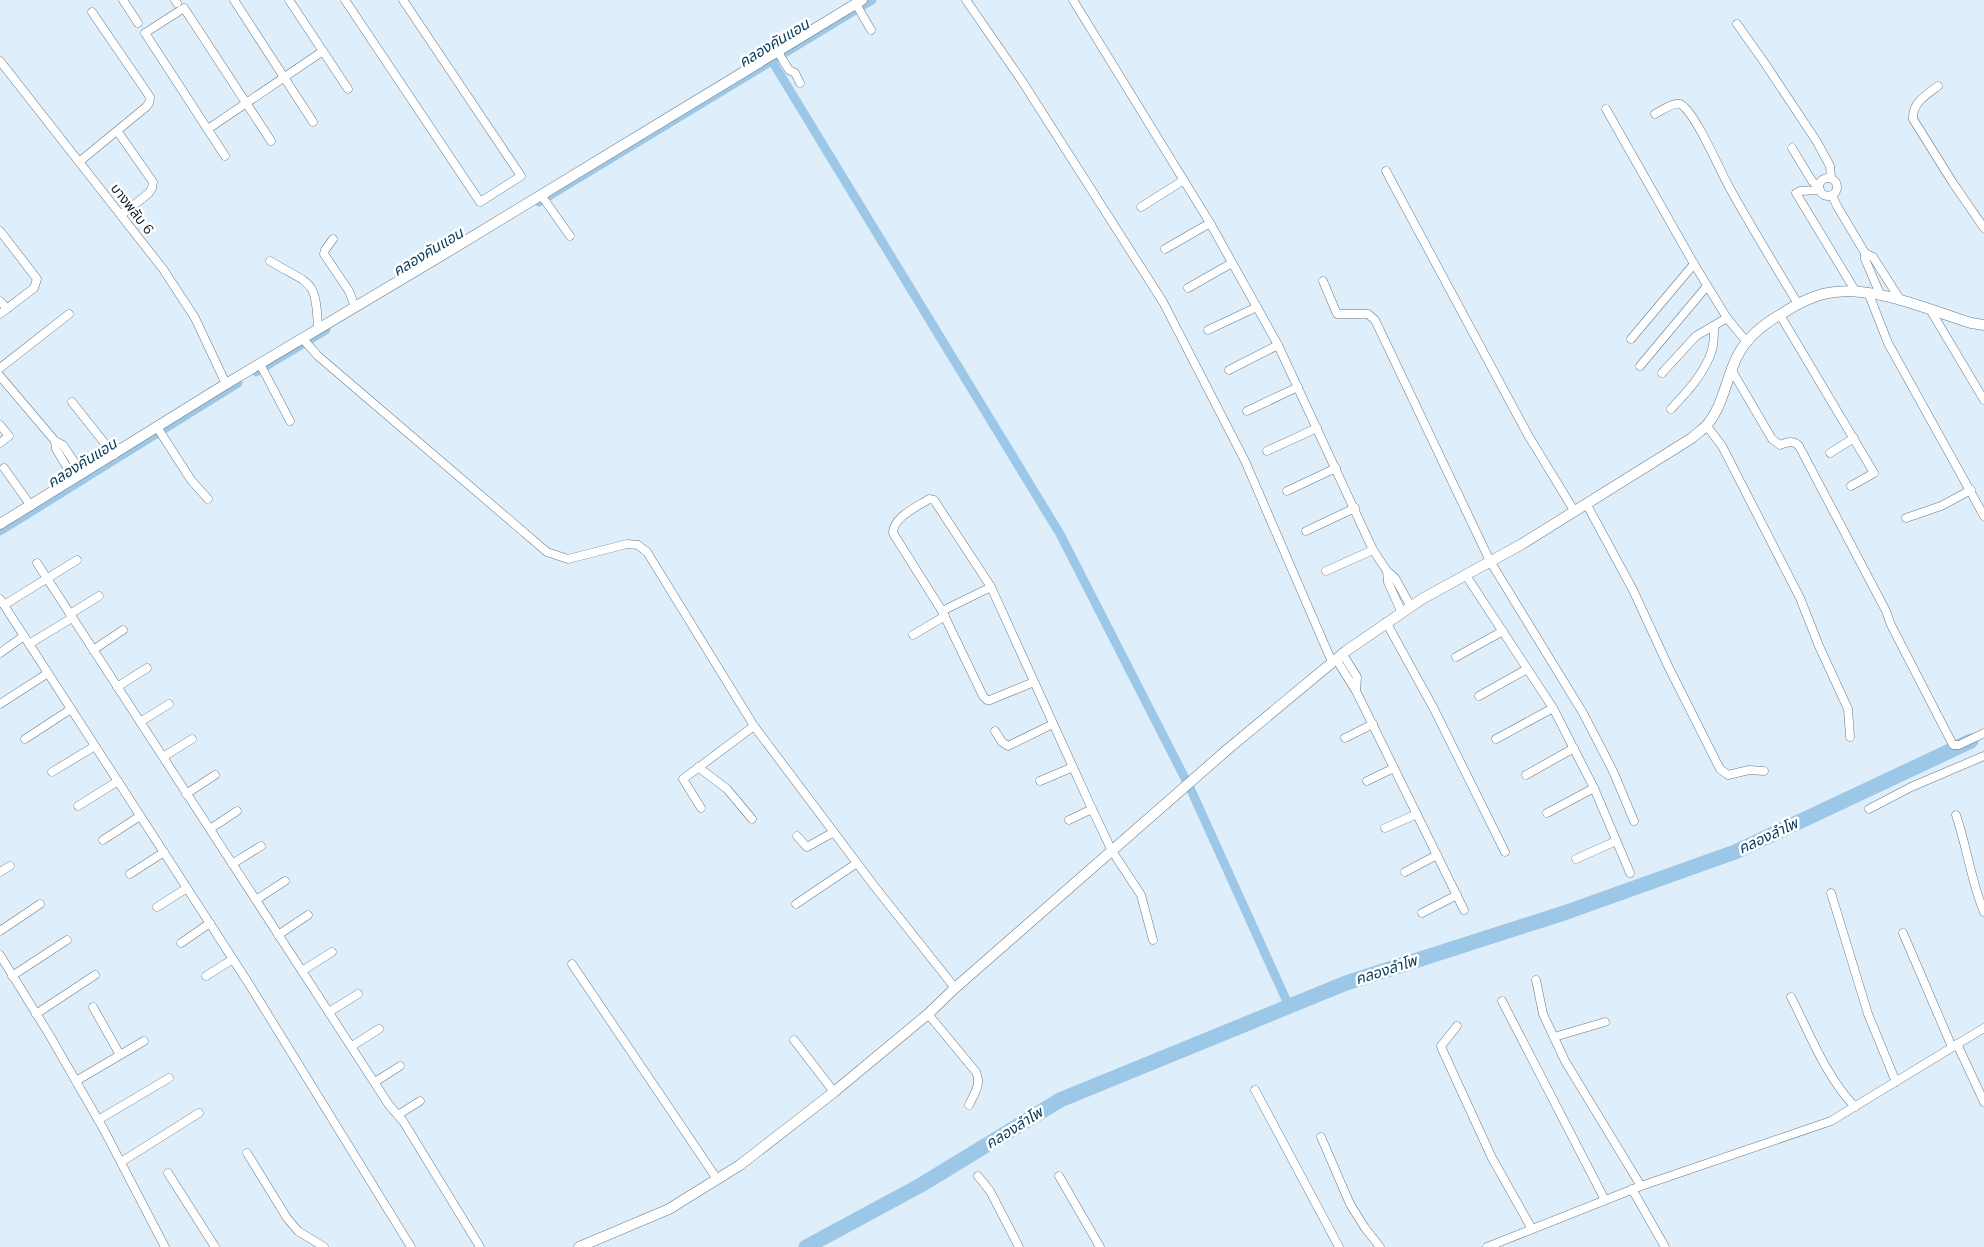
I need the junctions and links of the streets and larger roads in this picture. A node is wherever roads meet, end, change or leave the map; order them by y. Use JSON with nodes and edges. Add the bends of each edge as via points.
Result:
{"nodes":[{"id":1,"x":123,"y":0,"type":"edge"},
{"id":2,"x":234,"y":0,"type":"edge"},
{"id":3,"x":290,"y":0,"type":"edge"},
{"id":4,"x":345,"y":0,"type":"edge"},
{"id":5,"x":403,"y":0,"type":"edge"},
{"id":6,"x":966,"y":0,"type":"edge"},
{"id":7,"x":1073,"y":0,"type":"edge"},
{"id":8,"x":859,"y":4,"type":"edge"},
{"id":9,"x":92,"y":12,"type":"dead end"},
{"id":10,"x":138,"y":24,"type":"dead end"},
{"id":11,"x":1737,"y":24,"type":"dead end"},
{"id":12,"x":869,"y":26,"type":"dead end"},
{"id":13,"x":323,"y":51,"type":"junction"},
{"id":14,"x":779,"y":53,"type":"junction"},
{"id":15,"x":0,"y":61,"type":"edge"},
{"id":16,"x":284,"y":77,"type":"junction"},
{"id":17,"x":800,"y":83,"type":"dead end"},
{"id":18,"x":1938,"y":86,"type":"dead end"},
{"id":19,"x":348,"y":89,"type":"dead end"},
{"id":20,"x":246,"y":103,"type":"junction"},
{"id":21,"x":1606,"y":109,"type":"dead end"},
{"id":22,"x":1655,"y":114,"type":"dead end"},
{"id":23,"x":313,"y":122,"type":"dead end"},
{"id":24,"x":208,"y":129,"type":"junction"},
{"id":25,"x":118,"y":132,"type":"junction"},
{"id":26,"x":271,"y":141,"type":"dead end"},
{"id":27,"x":1792,"y":148,"type":"dead end"},
{"id":28,"x":225,"y":156,"type":"dead end"},
{"id":29,"x":79,"y":162,"type":"junction"},
{"id":30,"x":1386,"y":172,"type":"dead end"},
{"id":31,"x":1831,"y":178,"type":"junction"},
{"id":32,"x":1184,"y":180,"type":"junction"},
{"id":33,"x":1820,"y":189,"type":"junction"},
{"id":34,"x":1832,"y":195,"type":"junction"},
{"id":35,"x":542,"y":197,"type":"junction"},
{"id":36,"x":1141,"y":207,"type":"dead end"},
{"id":37,"x":121,"y":215,"type":"junction"},
{"id":38,"x":1210,"y":223,"type":"junction"},
{"id":39,"x":1984,"y":228,"type":"edge"},
{"id":40,"x":0,"y":231,"type":"edge"},
{"id":41,"x":570,"y":236,"type":"dead end"},
{"id":42,"x":333,"y":239,"type":"dead end"},
{"id":43,"x":1165,"y":249,"type":"dead end"},
{"id":44,"x":1865,"y":252,"type":"junction"},
{"id":45,"x":270,"y":261,"type":"dead end"},
{"id":46,"x":1232,"y":263,"type":"junction"},
{"id":47,"x":1694,"y":264,"type":"junction"},
{"id":48,"x":1323,"y":282,"type":"dead end"},
{"id":49,"x":1706,"y":286,"type":"junction"},
{"id":50,"x":1188,"y":288,"type":"dead end"},
{"id":51,"x":1856,"y":292,"type":"junction"},
{"id":52,"x":1868,"y":292,"type":"junction"},
{"id":53,"x":1880,"y":294,"type":"junction"},
{"id":54,"x":0,"y":301,"type":"edge"},
{"id":55,"x":1901,"y":301,"type":"junction"},
{"id":56,"x":1798,"y":304,"type":"junction"},
{"id":57,"x":355,"y":307,"type":"junction"},
{"id":58,"x":1257,"y":307,"type":"junction"},
{"id":59,"x":3,"y":311,"type":"edge"},
{"id":60,"x":1931,"y":311,"type":"junction"},
{"id":61,"x":69,"y":314,"type":"dead end"},
{"id":62,"x":1780,"y":315,"type":"junction"},
{"id":63,"x":1727,"y":318,"type":"junction"},
{"id":64,"x":1984,"y":325,"type":"edge"},
{"id":65,"x":1714,"y":327,"type":"junction"},
{"id":66,"x":318,"y":330,"type":"junction"},
{"id":67,"x":1208,"y":330,"type":"dead end"},
{"id":68,"x":1631,"y":339,"type":"dead end"},
{"id":69,"x":303,"y":340,"type":"junction"},
{"id":70,"x":1746,"y":341,"type":"junction"},
{"id":71,"x":1278,"y":345,"type":"junction"},
{"id":72,"x":260,"y":366,"type":"junction"},
{"id":73,"x":1640,"y":366,"type":"dead end"},
{"id":74,"x":0,"y":368,"type":"edge"},
{"id":75,"x":1731,"y":369,"type":"junction"},
{"id":76,"x":1229,"y":370,"type":"dead end"},
{"id":77,"x":1662,"y":373,"type":"dead end"},
{"id":78,"x":0,"y":376,"type":"edge"},
{"id":79,"x":226,"y":384,"type":"junction"},
{"id":80,"x":1298,"y":387,"type":"junction"},
{"id":81,"x":1984,"y":400,"type":"edge"},
{"id":82,"x":72,"y":402,"type":"dead end"},
{"id":83,"x":1671,"y":409,"type":"dead end"},
{"id":84,"x":1246,"y":411,"type":"dead end"},
{"id":85,"x":290,"y":421,"type":"dead end"},
{"id":86,"x":0,"y":425,"type":"edge"},
{"id":87,"x":1706,"y":426,"type":"junction"},
{"id":88,"x":158,"y":428,"type":"junction"},
{"id":89,"x":1317,"y":428,"type":"junction"},
{"id":90,"x":1854,"y":438,"type":"junction"},
{"id":91,"x":0,"y":444,"type":"edge"},
{"id":92,"x":1267,"y":451,"type":"dead end"},
{"id":93,"x":1830,"y":453,"type":"dead end"},
{"id":94,"x":114,"y":455,"type":"junction"},
{"id":95,"x":4,"y":468,"type":"dead end"},
{"id":96,"x":1336,"y":468,"type":"junction"},
{"id":97,"x":78,"y":477,"type":"junction"},
{"id":98,"x":1851,"y":486,"type":"dead end"},
{"id":99,"x":1971,"y":490,"type":"junction"},
{"id":100,"x":1287,"y":492,"type":"dead end"},
{"id":101,"x":208,"y":500,"type":"dead end"},
{"id":102,"x":1587,"y":505,"type":"junction"},
{"id":103,"x":31,"y":506,"type":"junction"},
{"id":104,"x":1355,"y":508,"type":"junction"},
{"id":105,"x":1574,"y":512,"type":"junction"},
{"id":106,"x":1984,"y":516,"type":"edge"},
{"id":107,"x":1906,"y":518,"type":"dead end"},
{"id":108,"x":0,"y":524,"type":"edge"},
{"id":109,"x":1306,"y":532,"type":"dead end"},
{"id":110,"x":1373,"y":550,"type":"junction"},
{"id":111,"x":77,"y":560,"type":"dead end"},
{"id":112,"x":1490,"y":561,"type":"junction"},
{"id":113,"x":37,"y":563,"type":"dead end"},
{"id":114,"x":1326,"y":571,"type":"dead end"},
{"id":115,"x":1466,"y":574,"type":"junction"},
{"id":116,"x":47,"y":579,"type":"junction"},
{"id":117,"x":990,"y":586,"type":"junction"},
{"id":118,"x":99,"y":596,"type":"dead end"},
{"id":119,"x":1,"y":601,"type":"edge"},
{"id":120,"x":1407,"y":610,"type":"junction"},
{"id":121,"x":944,"y":614,"type":"junction"},
{"id":122,"x":71,"y":616,"type":"junction"},
{"id":123,"x":1386,"y":622,"type":"junction"},
{"id":124,"x":124,"y":630,"type":"dead end"},
{"id":125,"x":1503,"y":631,"type":"junction"},
{"id":126,"x":913,"y":635,"type":"dead end"},
{"id":127,"x":24,"y":636,"type":"junction"},
{"id":128,"x":29,"y":644,"type":"junction"},
{"id":129,"x":93,"y":650,"type":"junction"},
{"id":130,"x":0,"y":653,"type":"edge"},
{"id":131,"x":1456,"y":657,"type":"dead end"},
{"id":132,"x":1337,"y":658,"type":"junction"},
{"id":133,"x":147,"y":668,"type":"dead end"},
{"id":134,"x":1527,"y":669,"type":"junction"},
{"id":135,"x":48,"y":673,"type":"junction"},
{"id":136,"x":1034,"y":682,"type":"junction"},
{"id":137,"x":117,"y":687,"type":"junction"},
{"id":138,"x":1479,"y":696,"type":"dead end"},
{"id":139,"x":0,"y":704,"type":"edge"},
{"id":140,"x":169,"y":704,"type":"dead end"},
{"id":141,"x":1553,"y":708,"type":"junction"},
{"id":142,"x":71,"y":709,"type":"junction"},
{"id":143,"x":140,"y":722,"type":"junction"},
{"id":144,"x":1053,"y":724,"type":"junction"},
{"id":145,"x":1373,"y":724,"type":"junction"},
{"id":146,"x":754,"y":726,"type":"junction"},
{"id":147,"x":995,"y":731,"type":"dead end"},
{"id":148,"x":1984,"y":733,"type":"edge"},
{"id":149,"x":1850,"y":737,"type":"dead end"},
{"id":150,"x":1345,"y":738,"type":"dead end"},
{"id":151,"x":25,"y":739,"type":"dead end"},
{"id":152,"x":192,"y":739,"type":"dead end"},
{"id":153,"x":1496,"y":739,"type":"dead end"},
{"id":154,"x":95,"y":746,"type":"junction"},
{"id":155,"x":1574,"y":748,"type":"junction"},
{"id":156,"x":1984,"y":756,"type":"edge"},
{"id":157,"x":163,"y":758,"type":"junction"},
{"id":158,"x":698,"y":767,"type":"junction"},
{"id":159,"x":1073,"y":767,"type":"junction"},
{"id":160,"x":1394,"y":768,"type":"junction"},
{"id":161,"x":1764,"y":771,"type":"dead end"},
{"id":162,"x":52,"y":772,"type":"dead end"},
{"id":163,"x":214,"y":775,"type":"dead end"},
{"id":164,"x":1526,"y":775,"type":"dead end"},
{"id":165,"x":118,"y":781,"type":"junction"},
{"id":166,"x":1040,"y":781,"type":"dead end"},
{"id":167,"x":1367,"y":781,"type":"dead end"},
{"id":168,"x":1594,"y":788,"type":"junction"},
{"id":169,"x":186,"y":794,"type":"junction"},
{"id":170,"x":78,"y":806,"type":"dead end"},
{"id":171,"x":701,"y":808,"type":"dead end"},
{"id":172,"x":1869,"y":808,"type":"dead end"},
{"id":173,"x":1092,"y":809,"type":"junction"},
{"id":174,"x":237,"y":811,"type":"dead end"},
{"id":175,"x":1547,"y":813,"type":"dead end"},
{"id":176,"x":1417,"y":814,"type":"junction"},
{"id":177,"x":140,"y":816,"type":"junction"},
{"id":178,"x":1956,"y":816,"type":"dead end"},
{"id":179,"x":752,"y":819,"type":"dead end"},
{"id":180,"x":1069,"y":820,"type":"dead end"},
{"id":181,"x":1634,"y":821,"type":"dead end"},
{"id":182,"x":1385,"y":828,"type":"dead end"},
{"id":183,"x":210,"y":829,"type":"junction"},
{"id":184,"x":834,"y":832,"type":"junction"},
{"id":185,"x":797,"y":836,"type":"dead end"},
{"id":186,"x":103,"y":840,"type":"dead end"},
{"id":187,"x":1616,"y":841,"type":"junction"},
{"id":188,"x":261,"y":846,"type":"dead end"},
{"id":189,"x":1112,"y":850,"type":"junction"},
{"id":190,"x":164,"y":852,"type":"junction"},
{"id":191,"x":1505,"y":852,"type":"dead end"},
{"id":192,"x":1437,"y":855,"type":"junction"},
{"id":193,"x":1576,"y":859,"type":"dead end"},
{"id":194,"x":857,"y":863,"type":"junction"},
{"id":195,"x":232,"y":864,"type":"junction"},
{"id":196,"x":10,"y":866,"type":"dead end"},
{"id":197,"x":0,"y":872,"type":"edge"},
{"id":198,"x":1404,"y":872,"type":"dead end"},
{"id":199,"x":1630,"y":873,"type":"dead end"},
{"id":200,"x":130,"y":874,"type":"dead end"},
{"id":201,"x":284,"y":881,"type":"dead end"},
{"id":202,"x":187,"y":888,"type":"junction"},
{"id":203,"x":1831,"y":893,"type":"dead end"},
{"id":204,"x":1457,"y":896,"type":"junction"},
{"id":205,"x":256,"y":900,"type":"junction"},
{"id":206,"x":40,"y":904,"type":"dead end"},
{"id":207,"x":796,"y":904,"type":"dead end"},
{"id":208,"x":157,"y":907,"type":"dead end"},
{"id":209,"x":1464,"y":910,"type":"dead end"},
{"id":210,"x":1984,"y":912,"type":"edge"},
{"id":211,"x":1422,"y":913,"type":"dead end"},
{"id":212,"x":308,"y":915,"type":"dead end"},
{"id":213,"x":210,"y":923,"type":"junction"},
{"id":214,"x":0,"y":931,"type":"edge"},
{"id":215,"x":1903,"y":933,"type":"dead end"},
{"id":216,"x":278,"y":934,"type":"junction"},
{"id":217,"x":67,"y":940,"type":"dead end"},
{"id":218,"x":1152,"y":940,"type":"dead end"},
{"id":219,"x":180,"y":943,"type":"dead end"},
{"id":220,"x":332,"y":952,"type":"dead end"},
{"id":221,"x":0,"y":956,"type":"edge"},
{"id":222,"x":233,"y":959,"type":"junction"},
{"id":223,"x":572,"y":964,"type":"dead end"},
{"id":224,"x":302,"y":971,"type":"junction"},
{"id":225,"x":95,"y":975,"type":"dead end"},
{"id":226,"x":12,"y":976,"type":"junction"},
{"id":227,"x":206,"y":976,"type":"dead end"},
{"id":228,"x":1536,"y":980,"type":"dead end"},
{"id":229,"x":955,"y":988,"type":"junction"},
{"id":230,"x":358,"y":994,"type":"dead end"},
{"id":231,"x":1791,"y":996,"type":"dead end"},
{"id":232,"x":1502,"y":1001,"type":"dead end"},
{"id":233,"x":93,"y":1008,"type":"dead end"},
{"id":234,"x":329,"y":1012,"type":"junction"},
{"id":235,"x":36,"y":1014,"type":"junction"},
{"id":236,"x":928,"y":1014,"type":"junction"},
{"id":237,"x":1605,"y":1022,"type":"dead end"},
{"id":238,"x":1456,"y":1026,"type":"dead end"},
{"id":239,"x":379,"y":1028,"type":"dead end"},
{"id":240,"x":1984,"y":1028,"type":"edge"},
{"id":241,"x":1554,"y":1038,"type":"junction"},
{"id":242,"x":794,"y":1040,"type":"dead end"},
{"id":243,"x":144,"y":1041,"type":"dead end"},
{"id":244,"x":352,"y":1046,"type":"junction"},
{"id":245,"x":1955,"y":1046,"type":"junction"},
{"id":246,"x":120,"y":1055,"type":"junction"},
{"id":247,"x":400,"y":1066,"type":"dead end"},
{"id":248,"x":169,"y":1078,"type":"dead end"},
{"id":249,"x":76,"y":1081,"type":"junction"},
{"id":250,"x":375,"y":1082,"type":"junction"},
{"id":251,"x":1896,"y":1082,"type":"junction"},
{"id":252,"x":1254,"y":1090,"type":"dead end"},
{"id":253,"x":834,"y":1092,"type":"junction"},
{"id":254,"x":420,"y":1101,"type":"dead end"},
{"id":255,"x":1984,"y":1102,"type":"edge"},
{"id":256,"x":969,"y":1105,"type":"dead end"},
{"id":257,"x":1855,"y":1108,"type":"junction"},
{"id":258,"x":200,"y":1113,"type":"dead end"},
{"id":259,"x":398,"y":1115,"type":"junction"},
{"id":260,"x":98,"y":1120,"type":"junction"},
{"id":261,"x":1321,"y":1138,"type":"dead end"},
{"id":262,"x":247,"y":1153,"type":"dead end"},
{"id":263,"x":121,"y":1162,"type":"junction"},
{"id":264,"x":168,"y":1173,"type":"dead end"},
{"id":265,"x":978,"y":1176,"type":"dead end"},
{"id":266,"x":1059,"y":1176,"type":"dead end"},
{"id":267,"x":717,"y":1180,"type":"junction"},
{"id":268,"x":1640,"y":1186,"type":"junction"},
{"id":269,"x":1632,"y":1189,"type":"junction"},
{"id":270,"x":1605,"y":1200,"type":"junction"},
{"id":271,"x":1532,"y":1229,"type":"junction"},
{"id":272,"x":165,"y":1247,"type":"edge"},
{"id":273,"x":215,"y":1247,"type":"edge"},
{"id":274,"x":324,"y":1247,"type":"edge"},
{"id":275,"x":411,"y":1247,"type":"edge"},
{"id":276,"x":480,"y":1247,"type":"edge"},
{"id":277,"x":579,"y":1247,"type":"edge"},
{"id":278,"x":1019,"y":1247,"type":"edge"},
{"id":279,"x":1100,"y":1247,"type":"edge"},
{"id":280,"x":1339,"y":1247,"type":"edge"},
{"id":281,"x":1380,"y":1247,"type":"edge"},
{"id":282,"x":1487,"y":1247,"type":"edge"},
{"id":283,"x":1665,"y":1247,"type":"edge"}],
"edges":[{"from":1,"to":10,"type":"street"},
{"from":2,"to":16,"type":"street"},
{"from":3,"to":13,"type":"street"},
{"from":4,"to":5,"type":"street","via":[[480,202],[521,176]]},
{"from":6,"to":132,"type":"street","via":[[1022,81],[1163,302],[1245,461]]},
{"from":7,"to":32,"type":"street"},
{"from":8,"to":12,"type":"street"},
{"from":8,"to":14,"type":"street"},
{"from":9,"to":25,"type":"street","via":[[150,96],[146,108]]},
{"from":11,"to":31,"type":"street","via":[[1818,142],[1830,166]]},
{"from":13,"to":16,"type":"street"},
{"from":13,"to":19,"type":"street"},
{"from":14,"to":17,"type":"street"},
{"from":14,"to":35,"type":"street"},
{"from":15,"to":29,"type":"street","name":"บางพลับ 6"},
{"from":16,"to":20,"type":"street"},
{"from":16,"to":23,"type":"street"},
{"from":18,"to":39,"type":"street","via":[[1922,98],[1913,119]]},
{"from":20,"to":24,"type":"street"},
{"from":20,"to":24,"type":"street","via":[[184,8],[145,33]]},
{"from":20,"to":26,"type":"street"},
{"from":21,"to":47,"type":"street"},
{"from":22,"to":56,"type":"street","via":[[1681,104]]},
{"from":24,"to":28,"type":"street"},
{"from":25,"to":29,"type":"street"},
{"from":25,"to":37,"type":"street","via":[[152,182],[149,193]]},
{"from":27,"to":33,"type":"street"},
{"from":29,"to":37,"type":"street","name":"บางพลับ 6"},
{"from":30,"to":105,"type":"street","via":[[1528,434]]},
{"from":31,"to":33,"type":"street","via":[[1821,181]]},
{"from":31,"to":34,"type":"street","via":[[1838,186]]},
{"from":32,"to":36,"type":"street"},
{"from":32,"to":38,"type":"street"},
{"from":33,"to":34,"type":"street","via":[[1825,195]]},
{"from":33,"to":51,"type":"street","via":[[1796,193]]},
{"from":34,"to":44,"type":"street"},
{"from":35,"to":41,"type":"street"},
{"from":35,"to":57,"type":"street"},
{"from":37,"to":79,"type":"street","name":"บางพลับ 6","via":[[163,269],[195,318]]},
{"from":38,"to":43,"type":"street"},
{"from":38,"to":46,"type":"street"},
{"from":40,"to":59,"type":"street","via":[[37,279],[34,288]]},
{"from":42,"to":57,"type":"street","via":[[324,254],[349,291]]},
{"from":44,"to":53,"type":"street"},
{"from":44,"to":55,"type":"street","via":[[1873,257]]},
{"from":45,"to":66,"type":"street","via":[[313,288]]},
{"from":46,"to":50,"type":"street"},
{"from":46,"to":58,"type":"street"},
{"from":47,"to":49,"type":"street"},
{"from":47,"to":68,"type":"street"},
{"from":48,"to":112,"type":"street","via":[[1337,314],[1368,314],[1375,320]]},
{"from":49,"to":63,"type":"street"},
{"from":49,"to":73,"type":"street"},
{"from":51,"to":52,"type":"street"},
{"from":51,"to":56,"type":"street","via":[[1829,293]]},
{"from":52,"to":53,"type":"street"},
{"from":52,"to":99,"type":"street","via":[[1888,343]]},
{"from":53,"to":55,"type":"street"},
{"from":54,"to":59,"type":"street"},
{"from":55,"to":60,"type":"street"},
{"from":56,"to":62,"type":"street"},
{"from":57,"to":66,"type":"street"},
{"from":58,"to":67,"type":"street"},
{"from":58,"to":71,"type":"street"},
{"from":60,"to":64,"type":"street"},
{"from":60,"to":81,"type":"street"},
{"from":61,"to":74,"type":"street"},
{"from":62,"to":70,"type":"street"},
{"from":62,"to":90,"type":"street"},
{"from":63,"to":65,"type":"street"},
{"from":63,"to":70,"type":"street"},
{"from":65,"to":77,"type":"street","via":[[1696,336]]},
{"from":65,"to":83,"type":"street","via":[[1713,346],[1706,364]]},
{"from":66,"to":69,"type":"street"},
{"from":69,"to":72,"type":"street"},
{"from":69,"to":146,"type":"street","via":[[547,552],[568,559],[627,544],[638,545],[647,552]]},
{"from":70,"to":75,"type":"street"},
{"from":71,"to":76,"type":"street"},
{"from":71,"to":80,"type":"street"},
{"from":72,"to":79,"type":"street"},
{"from":72,"to":85,"type":"street"},
{"from":75,"to":87,"type":"street","via":[[1719,406]]},
{"from":75,"to":148,"type":"street","via":[[1772,439],[1780,444],[1796,442],[1799,446],[1953,745]]},
{"from":78,"to":97,"type":"street","via":[[55,441],[63,444]]},
{"from":79,"to":88,"type":"street"},
{"from":80,"to":84,"type":"street"},
{"from":80,"to":89,"type":"street"},
{"from":82,"to":94,"type":"street"},
{"from":86,"to":91,"type":"street","via":[[9,436]]},
{"from":87,"to":102,"type":"street"},
{"from":87,"to":149,"type":"street","via":[[1726,453],[1800,598],[1848,710]]},
{"from":88,"to":94,"type":"street"},
{"from":88,"to":101,"type":"street","via":[[190,480]]},
{"from":89,"to":92,"type":"street"},
{"from":89,"to":96,"type":"street"},
{"from":90,"to":93,"type":"street"},
{"from":90,"to":98,"type":"street","via":[[1874,473]]},
{"from":94,"to":97,"type":"street"},
{"from":95,"to":103,"type":"street"},
{"from":96,"to":100,"type":"street"},
{"from":96,"to":104,"type":"street"},
{"from":97,"to":103,"type":"street"},
{"from":99,"to":106,"type":"street"},
{"from":99,"to":107,"type":"street","via":[[1941,506]]},
{"from":102,"to":105,"type":"street"},
{"from":102,"to":161,"type":"street","via":[[1633,590],[1720,769],[1728,775],[1749,770]]},
{"from":103,"to":108,"type":"street"},
{"from":104,"to":109,"type":"street"},
{"from":104,"to":110,"type":"street"},
{"from":105,"to":112,"type":"street"},
{"from":110,"to":114,"type":"street"},
{"from":110,"to":120,"type":"street","via":[[1395,578]]},
{"from":111,"to":116,"type":"street"},
{"from":112,"to":115,"type":"street"},
{"from":112,"to":181,"type":"street","via":[[1583,713]]},
{"from":113,"to":116,"type":"street"},
{"from":115,"to":120,"type":"street"},
{"from":115,"to":125,"type":"street"},
{"from":116,"to":119,"type":"street"},
{"from":116,"to":122,"type":"street"},
{"from":117,"to":121,"type":"street"},
{"from":117,"to":121,"type":"street","via":[[937,504],[929,499],[896,521],[893,533]]},
{"from":117,"to":136,"type":"street"},
{"from":118,"to":122,"type":"street"},
{"from":119,"to":127,"type":"street"},
{"from":120,"to":123,"type":"street"},
{"from":121,"to":126,"type":"street"},
{"from":121,"to":136,"type":"street","via":[[987,700]]},
{"from":122,"to":128,"type":"street"},
{"from":122,"to":129,"type":"street"},
{"from":123,"to":132,"type":"street"},
{"from":123,"to":191,"type":"street","via":[[1434,709]]},
{"from":124,"to":129,"type":"street"},
{"from":125,"to":131,"type":"street"},
{"from":125,"to":134,"type":"street"},
{"from":127,"to":128,"type":"street"},
{"from":127,"to":130,"type":"street"},
{"from":128,"to":135,"type":"street"},
{"from":129,"to":137,"type":"street"},
{"from":132,"to":145,"type":"street","via":[[1357,677],[1356,690]]},
{"from":132,"to":189,"type":"street"},
{"from":133,"to":137,"type":"street"},
{"from":134,"to":138,"type":"street"},
{"from":134,"to":141,"type":"street"},
{"from":135,"to":139,"type":"street"},
{"from":135,"to":142,"type":"street"},
{"from":136,"to":144,"type":"street"},
{"from":137,"to":143,"type":"street"},
{"from":140,"to":143,"type":"street"},
{"from":141,"to":153,"type":"street"},
{"from":141,"to":155,"type":"street"},
{"from":142,"to":151,"type":"street"},
{"from":142,"to":154,"type":"street"},
{"from":143,"to":157,"type":"street"},
{"from":144,"to":147,"type":"street","via":[[1008,746]]},
{"from":144,"to":159,"type":"street"},
{"from":145,"to":150,"type":"street"},
{"from":145,"to":160,"type":"street"},
{"from":146,"to":158,"type":"street"},
{"from":146,"to":184,"type":"street"},
{"from":152,"to":157,"type":"street"},
{"from":154,"to":162,"type":"street"},
{"from":154,"to":165,"type":"street"},
{"from":155,"to":164,"type":"street"},
{"from":155,"to":168,"type":"street"},
{"from":156,"to":172,"type":"street"},
{"from":157,"to":169,"type":"street"},
{"from":158,"to":171,"type":"street","via":[[683,779]]},
{"from":158,"to":179,"type":"street","via":[[727,789]]},
{"from":159,"to":166,"type":"street"},
{"from":159,"to":173,"type":"street"},
{"from":160,"to":167,"type":"street"},
{"from":160,"to":176,"type":"street"},
{"from":163,"to":169,"type":"street"},
{"from":165,"to":170,"type":"street"},
{"from":165,"to":177,"type":"street"},
{"from":168,"to":175,"type":"street"},
{"from":168,"to":187,"type":"street"},
{"from":169,"to":183,"type":"street"},
{"from":173,"to":180,"type":"street"},
{"from":173,"to":189,"type":"street"},
{"from":174,"to":183,"type":"street"},
{"from":176,"to":182,"type":"street"},
{"from":176,"to":192,"type":"street"},
{"from":177,"to":186,"type":"street"},
{"from":177,"to":190,"type":"street"},
{"from":178,"to":210,"type":"street"},
{"from":183,"to":195,"type":"street"},
{"from":184,"to":185,"type":"street","via":[[807,846]]},
{"from":184,"to":194,"type":"street"},
{"from":187,"to":193,"type":"street"},
{"from":187,"to":199,"type":"street"},
{"from":188,"to":195,"type":"street"},
{"from":189,"to":218,"type":"street","via":[[1141,895]]},
{"from":189,"to":229,"type":"street"},
{"from":190,"to":200,"type":"street"},
{"from":190,"to":202,"type":"street"},
{"from":192,"to":198,"type":"street"},
{"from":192,"to":204,"type":"street"},
{"from":194,"to":207,"type":"street"},
{"from":194,"to":229,"type":"street"},
{"from":195,"to":205,"type":"street"},
{"from":196,"to":197,"type":"street"},
{"from":201,"to":205,"type":"street"},
{"from":202,"to":208,"type":"street"},
{"from":202,"to":213,"type":"street"},
{"from":203,"to":251,"type":"street","via":[[1868,1014]]},
{"from":204,"to":209,"type":"street"},
{"from":204,"to":211,"type":"street"},
{"from":205,"to":216,"type":"street"},
{"from":206,"to":214,"type":"street"},
{"from":212,"to":216,"type":"street"},
{"from":213,"to":219,"type":"street"},
{"from":213,"to":222,"type":"street"},
{"from":215,"to":245,"type":"street"},
{"from":216,"to":224,"type":"street"},
{"from":217,"to":226,"type":"street"},
{"from":220,"to":224,"type":"street"},
{"from":221,"to":226,"type":"street"},
{"from":222,"to":227,"type":"street"},
{"from":222,"to":275,"type":"street"},
{"from":223,"to":267,"type":"street"},
{"from":224,"to":234,"type":"street"},
{"from":225,"to":235,"type":"street"},
{"from":226,"to":235,"type":"street"},
{"from":228,"to":241,"type":"street","via":[[1543,1014]]},
{"from":229,"to":236,"type":"street"},
{"from":230,"to":234,"type":"street"},
{"from":231,"to":257,"type":"street","via":[[1830,1076]]},
{"from":232,"to":270,"type":"street"},
{"from":233,"to":246,"type":"street"},
{"from":234,"to":244,"type":"street"},
{"from":235,"to":249,"type":"street"},
{"from":236,"to":253,"type":"street"},
{"from":236,"to":256,"type":"street","via":[[979,1078]]},
{"from":237,"to":241,"type":"street"},
{"from":238,"to":271,"type":"street","via":[[1442,1049],[1492,1158]]},
{"from":239,"to":244,"type":"street"},
{"from":240,"to":245,"type":"street"},
{"from":241,"to":268,"type":"street"},
{"from":242,"to":253,"type":"street"},
{"from":243,"to":246,"type":"street"},
{"from":244,"to":250,"type":"street"},
{"from":245,"to":251,"type":"street"},
{"from":245,"to":255,"type":"street"},
{"from":246,"to":249,"type":"street"},
{"from":247,"to":250,"type":"street"},
{"from":248,"to":260,"type":"street"},
{"from":249,"to":260,"type":"street"},
{"from":250,"to":259,"type":"street"},
{"from":251,"to":257,"type":"street"},
{"from":252,"to":280,"type":"street"},
{"from":253,"to":267,"type":"street"},
{"from":254,"to":259,"type":"street"},
{"from":257,"to":268,"type":"street","via":[[1831,1120]]},
{"from":258,"to":263,"type":"street"},
{"from":259,"to":276,"type":"street"},
{"from":260,"to":263,"type":"street"},
{"from":261,"to":281,"type":"street","via":[[1350,1204]]},
{"from":262,"to":274,"type":"street","via":[[287,1218],[298,1231]]},
{"from":263,"to":272,"type":"street"},
{"from":264,"to":273,"type":"street"},
{"from":265,"to":278,"type":"street"},
{"from":266,"to":279,"type":"street"},
{"from":267,"to":277,"type":"street","via":[[669,1209]]},
{"from":268,"to":269,"type":"street"},
{"from":269,"to":270,"type":"street"},
{"from":269,"to":283,"type":"street"},
{"from":270,"to":271,"type":"street"},
{"from":271,"to":282,"type":"street"}]}
